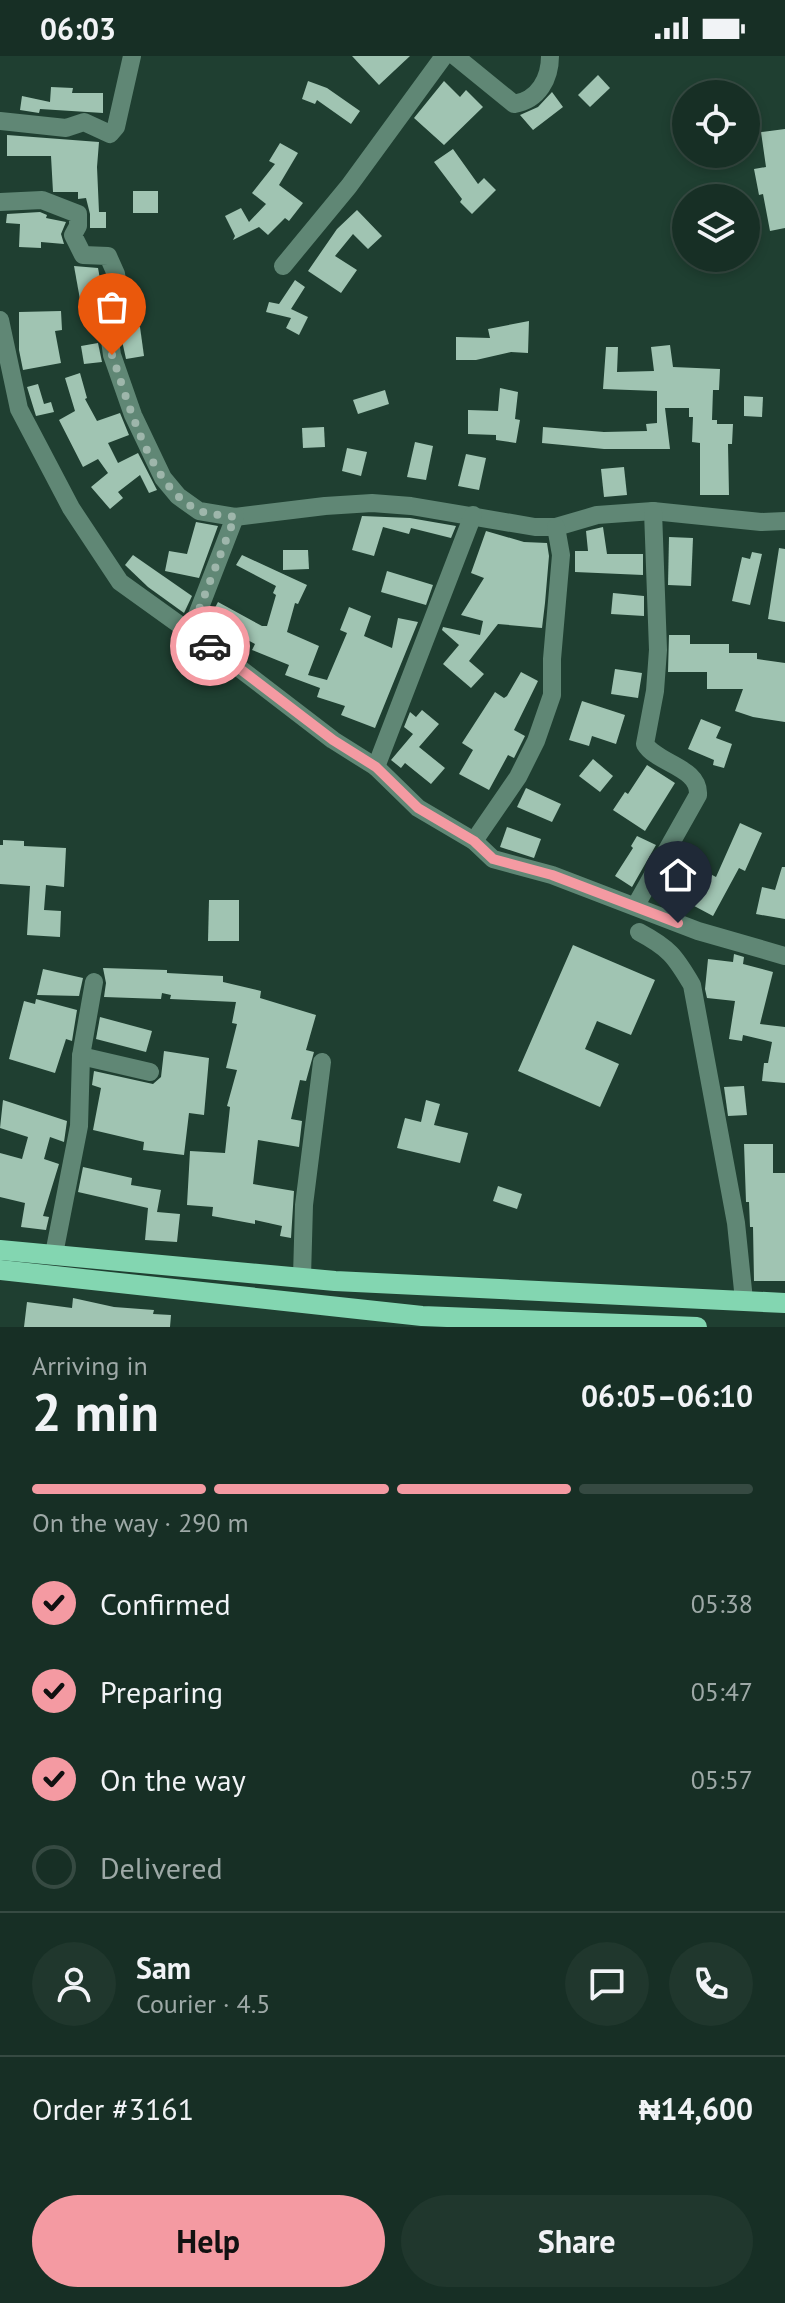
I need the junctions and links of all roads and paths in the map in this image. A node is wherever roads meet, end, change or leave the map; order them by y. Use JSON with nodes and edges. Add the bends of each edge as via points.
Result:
{"nodes":[{"id":1,"x":132,"y":56,"type":"edge"},
{"id":2,"x":444,"y":56,"type":"edge"},
{"id":3,"x":455,"y":56,"type":"edge"},
{"id":4,"x":550,"y":56,"type":"edge"},
{"id":5,"x":0,"y":121,"type":"edge"},
{"id":6,"x":0,"y":202,"type":"edge"},
{"id":7,"x":283,"y":266,"type":"dead end"},
{"id":8,"x":0,"y":320,"type":"edge"},
{"id":9,"x":653,"y":511,"type":"junction"},
{"id":10,"x":473,"y":515,"type":"junction"},
{"id":11,"x":235,"y":517,"type":"junction"},
{"id":12,"x":785,"y":521,"type":"edge"},
{"id":13,"x":556,"y":527,"type":"junction"},
{"id":14,"x":190,"y":633,"type":"junction"},
{"id":15,"x":376,"y":767,"type":"junction"},
{"id":16,"x":474,"y":841,"type":"junction"},
{"id":17,"x":636,"y":905,"type":"junction"},
{"id":18,"x":639,"y":932,"type":"dead end"},
{"id":19,"x":785,"y":956,"type":"edge"},
{"id":20,"x":94,"y":982,"type":"dead end"},
{"id":21,"x":81,"y":1056,"type":"junction"},
{"id":22,"x":322,"y":1062,"type":"dead end"},
{"id":23,"x":150,"y":1072,"type":"dead end"},
{"id":24,"x":0,"y":1250,"type":"edge"},
{"id":25,"x":54,"y":1254,"type":"junction"},
{"id":26,"x":0,"y":1270,"type":"edge"},
{"id":27,"x":302,"y":1277,"type":"junction"},
{"id":28,"x":744,"y":1300,"type":"junction"},
{"id":29,"x":785,"y":1303,"type":"edge"},
{"id":30,"x":421,"y":1322,"type":"edge"},
{"id":31,"x":697,"y":1327,"type":"edge"}],
"edges":[{"from":1,"to":5,"type":"street","via":[[110,134],[84,122],[66,128]]},
{"from":2,"to":7,"type":"street"},
{"from":3,"to":4,"type":"street","via":[[514,104],[541,88],[551,73]]},
{"from":6,"to":11,"type":"street","via":[[42,200],[78,214],[73,235],[83,255],[108,256],[116,274],[122,311],[109,333],[112,355],[158,469],[178,496],[199,511]]},
{"from":8,"to":14,"type":"street","via":[[19,409],[91,541],[120,582]]},
{"from":9,"to":12,"type":"street"},
{"from":9,"to":13,"type":"street","via":[[597,515]]},
{"from":9,"to":17,"type":"street","via":[[658,650],[645,744],[694,778],[698,795]]},
{"from":10,"to":11,"type":"street","via":[[372,503]]},
{"from":10,"to":13,"type":"street"},
{"from":10,"to":15,"type":"street"},
{"from":11,"to":14,"type":"street"},
{"from":13,"to":16,"type":"street","via":[[561,555],[552,695],[518,777]]},
{"from":14,"to":15,"type":"street"},
{"from":15,"to":16,"type":"street","via":[[418,808]]},
{"from":16,"to":17,"type":"street","via":[[493,859]]},
{"from":17,"to":19,"type":"street","via":[[698,931]]},
{"from":18,"to":28,"type":"street","via":[[665,946],[692,985],[736,1223]]},
{"from":20,"to":21,"type":"street"},
{"from":21,"to":23,"type":"street"},
{"from":21,"to":25,"type":"street","via":[[79,1126]]},
{"from":22,"to":27,"type":"street","via":[[304,1205]]},
{"from":24,"to":25,"type":"main road"},
{"from":25,"to":27,"type":"main road"},
{"from":26,"to":30,"type":"main road"},
{"from":27,"to":28,"type":"main road"},
{"from":28,"to":29,"type":"main road"},
{"from":30,"to":31,"type":"main road"}]}
